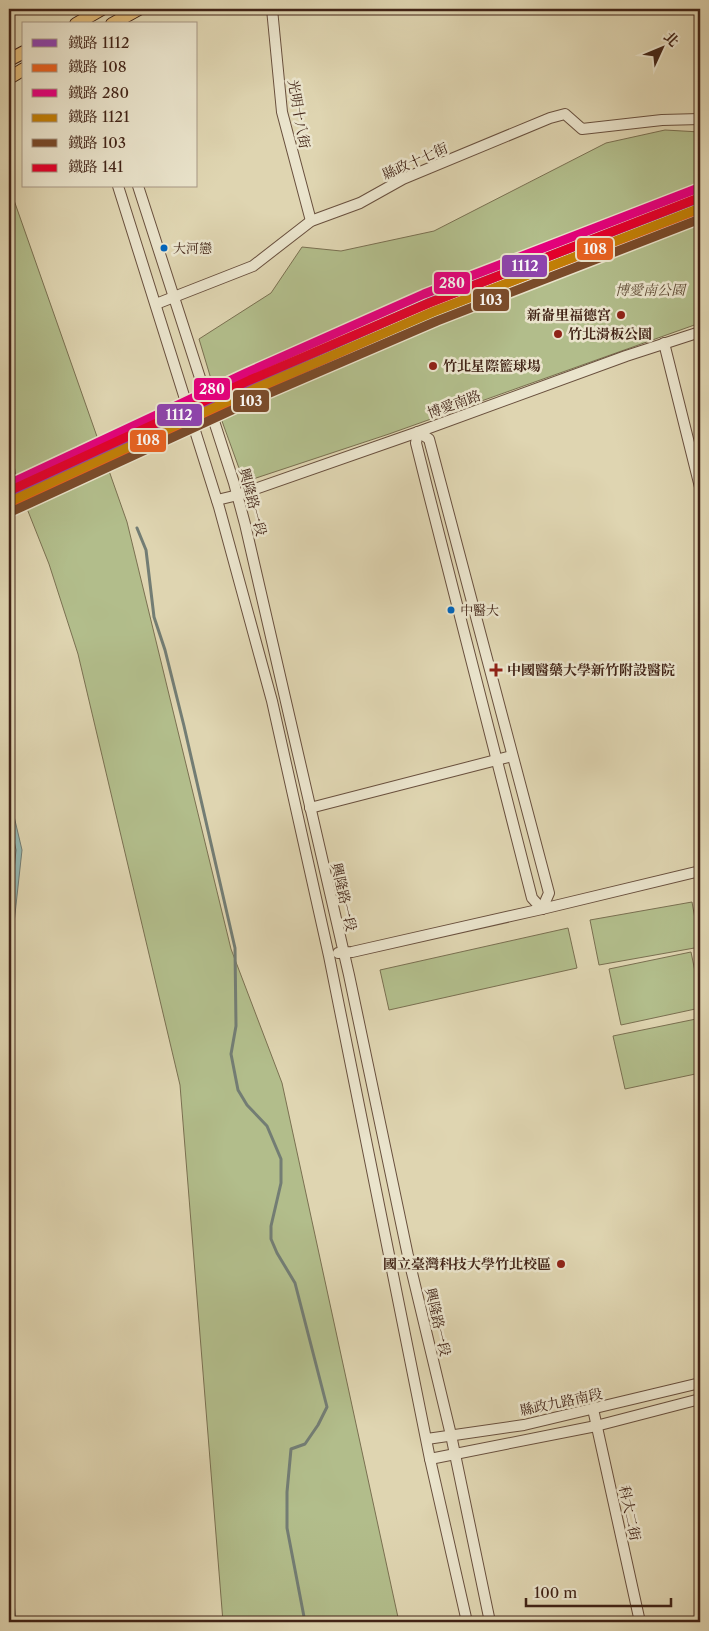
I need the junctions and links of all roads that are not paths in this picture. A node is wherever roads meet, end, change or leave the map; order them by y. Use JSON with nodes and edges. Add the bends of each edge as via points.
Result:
{"nodes":[{"id":1,"x":102,"y":9,"type":"edge"},
{"id":2,"x":272,"y":9,"type":"edge"},
{"id":3,"x":131,"y":16,"type":"edge"},
{"id":4,"x":81,"y":22,"type":"edge"},
{"id":5,"x":117,"y":22,"type":"edge"},
{"id":6,"x":22,"y":53,"type":"edge"},
{"id":7,"x":9,"y":60,"type":"edge"},
{"id":8,"x":22,"y":70,"type":"edge"},
{"id":9,"x":9,"y":78,"type":"edge"},
{"id":10,"x":700,"y":119,"type":"edge"},
{"id":11,"x":119,"y":188,"type":"edge"},
{"id":12,"x":139,"y":188,"type":"edge"},
{"id":13,"x":311,"y":221,"type":"junction"},
{"id":14,"x":175,"y":298,"type":"junction"},
{"id":15,"x":156,"y":304,"type":"junction"},
{"id":16,"x":700,"y":332,"type":"edge"},
{"id":17,"x":664,"y":343,"type":"junction"},
{"id":18,"x":418,"y":432,"type":"junction"},
{"id":19,"x":700,"y":487,"type":"edge"},
{"id":20,"x":238,"y":495,"type":"junction"},
{"id":21,"x":217,"y":500,"type":"junction"},
{"id":22,"x":512,"y":756,"type":"junction"},
{"id":23,"x":497,"y":760,"type":"junction"},
{"id":24,"x":310,"y":808,"type":"junction"},
{"id":25,"x":700,"y":871,"type":"edge"},
{"id":26,"x":542,"y":909,"type":"junction"},
{"id":27,"x":343,"y":952,"type":"junction"},
{"id":28,"x":329,"y":956,"type":"junction"},
{"id":29,"x":700,"y":1384,"type":"edge"},
{"id":30,"x":700,"y":1399,"type":"edge"},
{"id":31,"x":593,"y":1409,"type":"junction"},
{"id":32,"x":596,"y":1426,"type":"junction"},
{"id":33,"x":450,"y":1435,"type":"junction"},
{"id":34,"x":427,"y":1439,"type":"junction"},
{"id":35,"x":454,"y":1454,"type":"junction"},
{"id":36,"x":430,"y":1459,"type":"junction"},
{"id":37,"x":467,"y":1622,"type":"edge"},
{"id":38,"x":490,"y":1622,"type":"edge"},
{"id":39,"x":640,"y":1622,"type":"edge"}],
"edges":[{"from":1,"to":4,"type":"main road"},
{"from":2,"to":13,"type":"street","name":"光明十八街","via":[[282,112]]},
{"from":3,"to":5,"type":"main road"},
{"from":6,"to":7,"type":"main road"},
{"from":8,"to":9,"type":"main road"},
{"from":10,"to":13,"type":"street","name":"縣政十七街","via":[[582,129],[564,114],[404,179],[360,203]]},
{"from":11,"to":15,"type":"street","name":"興隆路一段"},
{"from":12,"to":14,"type":"street","name":"興隆路一段"},
{"from":13,"to":14,"type":"street","name":"縣政十七街","via":[[253,266]]},
{"from":14,"to":15,"type":"street","name":"縣政十七街"},
{"from":14,"to":20,"type":"street","name":"興隆路一段"},
{"from":15,"to":21,"type":"street","name":"興隆路一段"},
{"from":16,"to":17,"type":"street","name":"博愛南路"},
{"from":17,"to":18,"type":"street","name":"博愛南路"},
{"from":17,"to":19,"type":"street"},
{"from":18,"to":20,"type":"street","name":"博愛南路"},
{"from":18,"to":22,"type":"street","via":[[429,439]]},
{"from":18,"to":23,"type":"street","via":[[416,443]]},
{"from":20,"to":21,"type":"street","name":"博愛南路"},
{"from":20,"to":24,"type":"street","name":"興隆路一段"},
{"from":21,"to":28,"type":"street","name":"興隆路一段","via":[[272,701]]},
{"from":22,"to":23,"type":"street"},
{"from":22,"to":26,"type":"street","via":[[549,893]]},
{"from":23,"to":24,"type":"street"},
{"from":23,"to":26,"type":"street","via":[[532,898]]},
{"from":24,"to":27,"type":"street","name":"興隆路一段"},
{"from":25,"to":26,"type":"street"},
{"from":26,"to":27,"type":"street"},
{"from":27,"to":28,"type":"street"},
{"from":27,"to":33,"type":"street","name":"興隆路一段"},
{"from":28,"to":34,"type":"street","name":"興隆路一段"},
{"from":29,"to":31,"type":"street","name":"縣政九路南段"},
{"from":30,"to":32,"type":"street"},
{"from":31,"to":32,"type":"street","name":"科大二街"},
{"from":31,"to":33,"type":"street","name":"縣政九路南段"},
{"from":32,"to":35,"type":"street"},
{"from":32,"to":39,"type":"street","name":"科大二街"},
{"from":33,"to":34,"type":"street","name":"縣政九路南段"},
{"from":33,"to":35,"type":"street","name":"興隆路一段"},
{"from":34,"to":36,"type":"street","name":"興隆路一段"},
{"from":35,"to":36,"type":"street"},
{"from":35,"to":38,"type":"street","name":"興隆路一段"},
{"from":36,"to":37,"type":"street","name":"興隆路一段"}]}
